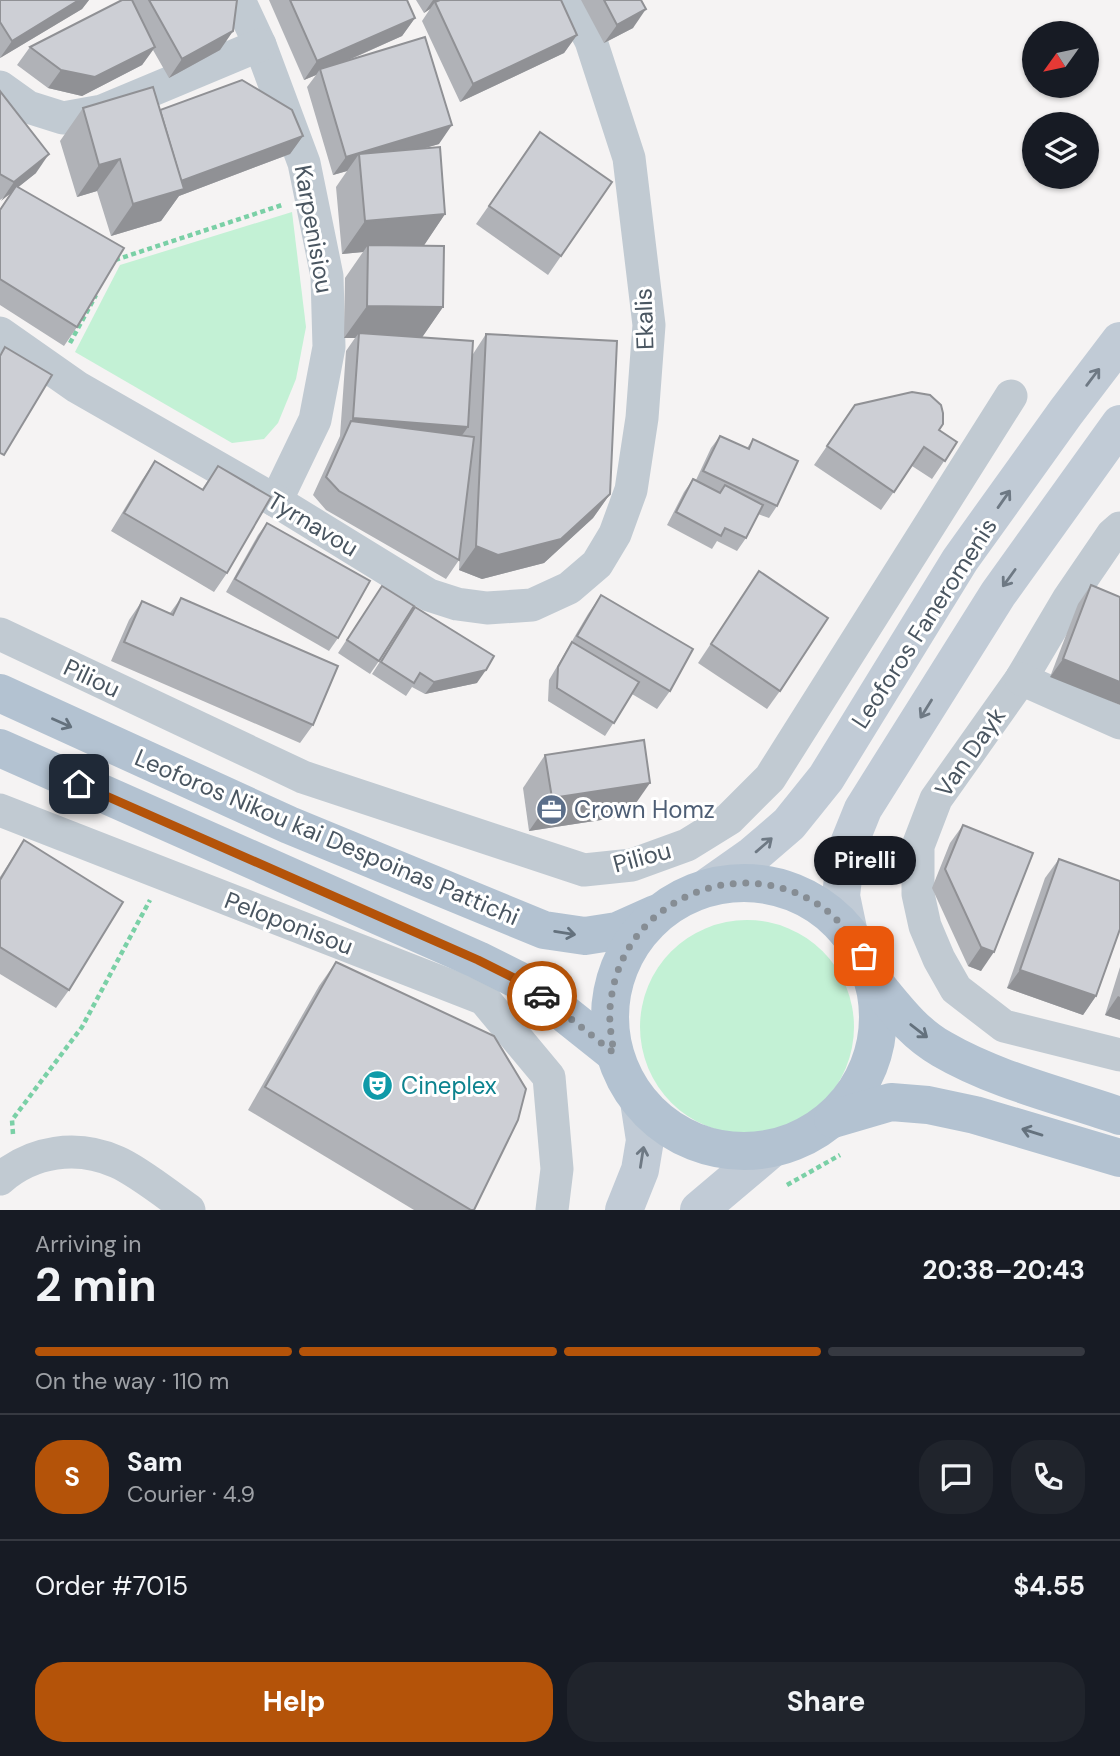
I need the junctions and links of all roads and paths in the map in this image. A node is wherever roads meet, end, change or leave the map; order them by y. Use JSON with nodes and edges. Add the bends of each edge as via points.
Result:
{"nodes":[{"id":1,"x":239,"y":0,"type":"edge"},
{"id":2,"x":570,"y":0,"type":"edge"},
{"id":3,"x":260,"y":45,"type":"junction"},
{"id":4,"x":0,"y":87,"type":"edge"},
{"id":5,"x":311,"y":195,"type":"junction"},
{"id":6,"x":110,"y":269,"type":"edge"},
{"id":7,"x":98,"y":292,"type":"edge"},
{"id":8,"x":0,"y":333,"type":"edge"},
{"id":9,"x":1120,"y":341,"type":"edge"},
{"id":10,"x":55,"y":372,"type":"junction"},
{"id":11,"x":1011,"y":396,"type":"dead end"},
{"id":12,"x":1120,"y":424,"type":"edge"},
{"id":13,"x":276,"y":501,"type":"junction"},
{"id":14,"x":1120,"y":528,"type":"edge"},
{"id":15,"x":531,"y":605,"type":"joint"},
{"id":16,"x":0,"y":634,"type":"edge"},
{"id":17,"x":1021,"y":680,"type":"junction"},
{"id":18,"x":0,"y":694,"type":"edge"},
{"id":19,"x":1120,"y":723,"type":"edge"},
{"id":20,"x":0,"y":748,"type":"edge"},
{"id":21,"x":0,"y":810,"type":"edge"},
{"id":22,"x":709,"y":886,"type":"junction"},
{"id":23,"x":151,"y":898,"type":"dead end"},
{"id":24,"x":661,"y":911,"type":"junction"},
{"id":25,"x":849,"y":934,"type":"junction"},
{"id":26,"x":873,"y":981,"type":"junction"},
{"id":27,"x":614,"y":1053,"type":"junction"},
{"id":28,"x":1120,"y":1055,"type":"edge"},
{"id":29,"x":639,"y":1101,"type":"junction"},
{"id":30,"x":1120,"y":1116,"type":"edge"},
{"id":31,"x":837,"y":1137,"type":"junction"},
{"id":32,"x":769,"y":1150,"type":"junction"},
{"id":33,"x":1120,"y":1158,"type":"edge"},
{"id":34,"x":8,"y":1173,"type":"edge"},
{"id":35,"x":779,"y":1189,"type":"dead end"},
{"id":36,"x":189,"y":1210,"type":"edge"},
{"id":37,"x":552,"y":1210,"type":"edge"},
{"id":38,"x":624,"y":1210,"type":"edge"},
{"id":39,"x":699,"y":1210,"type":"edge"}],
"edges":[{"from":1,"to":3,"type":"street","name":"Karpenisiou"},
{"from":2,"to":15,"type":"street","name":"Ekalis","via":[[591,41],[629,158],[649,325],[631,490],[615,534],[597,564],[569,588]]},
{"from":3,"to":4,"type":"street","via":[[102,111],[63,118],[28,107]]},
{"from":3,"to":5,"type":"street","name":"Karpenisiou","via":[[304,163]]},
{"from":5,"to":6,"type":"path","via":[[116,258]]},
{"from":5,"to":13,"type":"street","name":"Karpenisiou","via":[[327,276],[329,347],[315,419]]},
{"from":7,"to":10,"type":"path"},
{"from":8,"to":10,"type":"street","name":"Tyrnavou"},
{"from":22,"to":9,"type":"main road","name":"Leoforos Faneromenis","one_way":true,"via":[[789,824],[826,778],[960,560]]},
{"from":10,"to":13,"type":"street","name":"Tyrnavou"},
{"from":11,"to":16,"type":"street","name":"Piliou","via":[[770,778],[729,819],[687,845],[632,865],[584,870],[303,777]]},
{"from":12,"to":25,"type":"main road","name":"Leoforos Faneromenis","one_way":true,"via":[[998,594],[863,809],[846,851],[841,896]]},
{"from":13,"to":15,"type":"street","name":"Tyrnavou","via":[[429,595],[487,608]]},
{"from":14,"to":17,"type":"street","name":"Van Dayk","via":[[1069,598]]},
{"from":17,"to":19,"type":"street"},
{"from":17,"to":28,"type":"street","name":"Van Dayk","via":[[936,799],[918,846],[918,894],[925,926],[956,989],[1004,1026]]},
{"from":18,"to":24,"type":"main road","name":"Leoforos Nikou kai Despoinas Pattichi","one_way":true,"via":[[289,825],[544,930],[585,936],[606,933]]},
{"from":20,"to":27,"type":"main road","name":"Leoforos Nikou kai Despoinas Pattichi","via":[[478,960],[530,986]]},
{"from":21,"to":37,"type":"street","name":"Peloponisou","via":[[484,999],[549,1077],[557,1169]]},
{"from":22,"to":24,"type":"main road"},
{"from":22,"to":25,"type":"main road","via":[[760,884],[785,889],[831,915]]},
{"from":23,"to":34,"type":"path","via":[[82,1027],[12,1120]]},
{"from":24,"to":27,"type":"main road","via":[[642,929],[616,975],[610,1027]]},
{"from":25,"to":26,"type":"main road"},
{"from":26,"to":30,"type":"main road","one_way":true,"via":[[908,1023],[941,1049],[990,1072]]},
{"from":26,"to":31,"type":"main road","via":[[878,1006],[873,1056]]},
{"from":27,"to":29,"type":"main road"},
{"from":29,"to":32,"type":"main road","via":[[659,1122],[702,1145],[740,1152]]},
{"from":38,"to":29,"type":"main road","one_way":true,"via":[[640,1170],[645,1140]]},
{"from":31,"to":32,"type":"main road","via":[[814,1133]]},
{"from":33,"to":31,"type":"main road","one_way":true,"via":[[975,1115],[891,1102]]},
{"from":31,"to":35,"type":"path"},
{"from":32,"to":39,"type":"main road"},
{"from":34,"to":36,"type":"street","via":[[44,1155],[77,1151],[117,1162]]}]}
